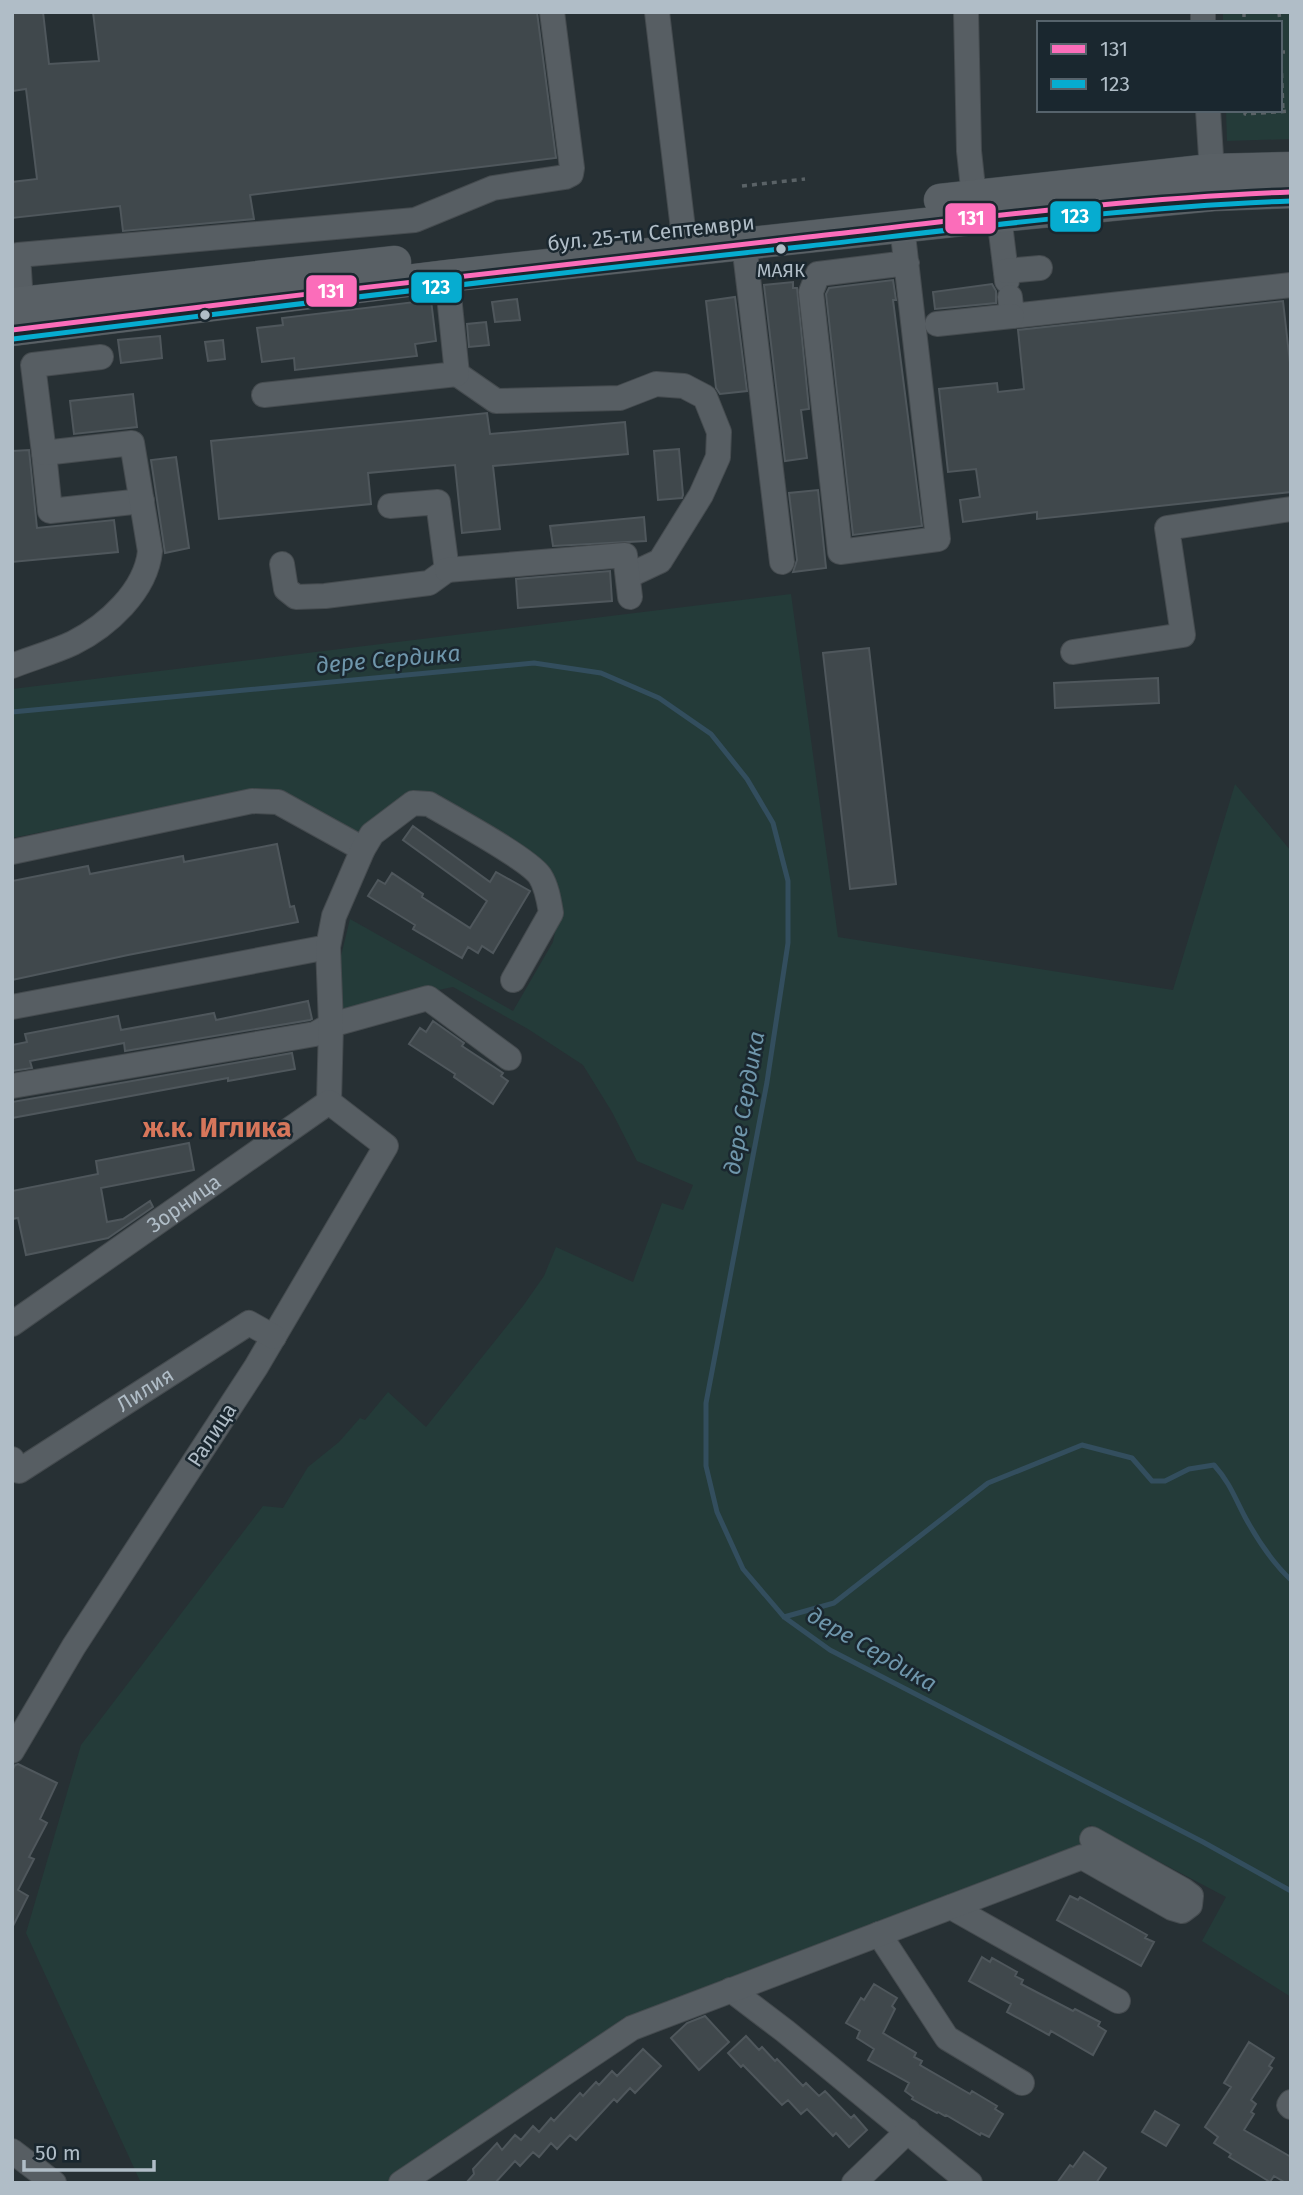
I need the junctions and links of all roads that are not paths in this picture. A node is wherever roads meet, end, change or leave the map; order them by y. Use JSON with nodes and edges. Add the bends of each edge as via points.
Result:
{"nodes":[{"id":1,"x":552,"y":12,"type":"edge"},
{"id":2,"x":657,"y":12,"type":"edge"},
{"id":3,"x":966,"y":12,"type":"edge"},
{"id":4,"x":1208,"y":112,"type":"edge"},
{"id":5,"x":1291,"y":168,"type":"edge"},
{"id":6,"x":1212,"y":183,"type":"junction"},
{"id":7,"x":1291,"y":192,"type":"edge"},
{"id":8,"x":974,"y":197,"type":"junction"},
{"id":9,"x":999,"y":216,"type":"junction"},
{"id":10,"x":902,"y":227,"type":"junction"},
{"id":11,"x":683,"y":229,"type":"junction"},
{"id":12,"x":744,"y":244,"type":"junction"},
{"id":13,"x":906,"y":263,"type":"junction"},
{"id":14,"x":1040,"y":268,"type":"dead end"},
{"id":15,"x":447,"y":276,"type":"junction"},
{"id":16,"x":1291,"y":285,"type":"edge"},
{"id":17,"x":1009,"y":291,"type":"junction"},
{"id":18,"x":15,"y":313,"type":"edge"},
{"id":19,"x":937,"y":324,"type":"dead end"},
{"id":20,"x":102,"y":358,"type":"dead end"},
{"id":21,"x":457,"y":374,"type":"junction"},
{"id":22,"x":264,"y":396,"type":"dead end"},
{"id":23,"x":44,"y":453,"type":"junction"},
{"id":24,"x":142,"y":501,"type":"junction"},
{"id":25,"x":390,"y":506,"type":"dead end"},
{"id":26,"x":1291,"y":509,"type":"edge"},
{"id":27,"x":782,"y":562,"type":"dead end"},
{"id":28,"x":282,"y":564,"type":"dead end"},
{"id":29,"x":447,"y":570,"type":"junction"},
{"id":30,"x":1073,"y":652,"type":"dead end"},
{"id":31,"x":12,"y":666,"type":"edge"},
{"id":32,"x":363,"y":849,"type":"junction"},
{"id":33,"x":12,"y":852,"type":"edge"},
{"id":34,"x":328,"y":947,"type":"junction"},
{"id":35,"x":513,"y":980,"type":"dead end"},
{"id":36,"x":12,"y":1007,"type":"edge"},
{"id":37,"x":331,"y":1025,"type":"junction"},
{"id":38,"x":509,"y":1058,"type":"dead end"},
{"id":39,"x":12,"y":1086,"type":"edge"},
{"id":40,"x":329,"y":1102,"type":"junction"},
{"id":41,"x":12,"y":1324,"type":"edge"},
{"id":42,"x":274,"y":1337,"type":"junction"},
{"id":43,"x":15,"y":1465,"type":"edge"},
{"id":44,"x":12,"y":1751,"type":"edge"},
{"id":45,"x":1087,"y":1848,"type":"dead end"},
{"id":46,"x":951,"y":1906,"type":"junction"},
{"id":47,"x":879,"y":1934,"type":"junction"},
{"id":48,"x":731,"y":1990,"type":"junction"},
{"id":49,"x":1118,"y":2000,"type":"dead end"},
{"id":50,"x":1022,"y":2083,"type":"dead end"},
{"id":51,"x":908,"y":2131,"type":"junction"},
{"id":52,"x":12,"y":2151,"type":"edge"},
{"id":53,"x":408,"y":2181,"type":"edge"},
{"id":54,"x":54,"y":2183,"type":"edge"},
{"id":55,"x":854,"y":2183,"type":"edge"},
{"id":56,"x":970,"y":2183,"type":"edge"}],
"edges":[{"from":1,"to":18,"type":"street","via":[[571,174],[493,188],[415,220],[18,255]]},
{"from":2,"to":11,"type":"street"},
{"from":3,"to":8,"type":"street"},
{"from":4,"to":6,"type":"street"},
{"from":5,"to":6,"type":"main road","name":"бул. 25-ти Септември"},
{"from":6,"to":7,"type":"main road","name":"бул. 25-ти Септември"},
{"from":6,"to":8,"type":"main road","name":"бул. 25-ти Септември"},
{"from":6,"to":9,"type":"main road","name":"бул. 25-ти Септември"},
{"from":8,"to":11,"type":"main road","name":"бул. 25-ти Септември"},
{"from":9,"to":10,"type":"main road","name":"бул. 25-ти Септември"},
{"from":9,"to":17,"type":"street"},
{"from":10,"to":12,"type":"main road","name":"бул. 25-ти Септември"},
{"from":10,"to":13,"type":"street"},
{"from":11,"to":18,"type":"main road","name":"бул. 25-ти Септември"},
{"from":12,"to":15,"type":"main road","name":"бул. 25-ти Септември"},
{"from":12,"to":27,"type":"street"},
{"from":13,"to":13,"type":"street","via":[[938,539],[840,552],[811,292],[818,274]]},
{"from":14,"to":17,"type":"street"},
{"from":15,"to":18,"type":"main road","name":"бул. 25-ти Септември"},
{"from":15,"to":21,"type":"street"},
{"from":16,"to":17,"type":"street"},
{"from":17,"to":19,"type":"street"},
{"from":20,"to":23,"type":"street","via":[[33,365]]},
{"from":21,"to":22,"type":"street"},
{"from":21,"to":29,"type":"street","via":[[496,401],[620,398],[656,384],[684,386],[705,397],[719,432],[718,457],[701,495],[660,561],[629,587],[625,555]]},
{"from":23,"to":24,"type":"street","via":[[132,443]]},
{"from":23,"to":24,"type":"street","via":[[50,511]]},
{"from":24,"to":31,"type":"street","via":[[149,564],[127,600],[73,643]]},
{"from":25,"to":29,"type":"street","via":[[438,502]]},
{"from":26,"to":30,"type":"street","via":[[1167,528],[1183,635]]},
{"from":28,"to":29,"type":"street","via":[[286,589],[296,597],[429,583]]},
{"from":32,"to":33,"type":"street","via":[[278,802],[252,801]]},
{"from":32,"to":34,"type":"street","via":[[334,916]]},
{"from":32,"to":35,"type":"street","via":[[372,834],[413,803],[429,804],[539,874],[551,913]]},
{"from":34,"to":36,"type":"street"},
{"from":34,"to":37,"type":"street"},
{"from":37,"to":38,"type":"street","via":[[428,998]]},
{"from":37,"to":39,"type":"street","via":[[315,1034]]},
{"from":37,"to":40,"type":"street"},
{"from":40,"to":41,"type":"street","name":"Зорница"},
{"from":40,"to":42,"type":"street","name":"Ралица","via":[[386,1146]]},
{"from":42,"to":43,"type":"street","name":"Лилия","via":[[249,1323]]},
{"from":42,"to":44,"type":"street","name":"Ралица","via":[[74,1646]]},
{"from":45,"to":46,"type":"street"},
{"from":46,"to":47,"type":"street"},
{"from":46,"to":49,"type":"street"},
{"from":47,"to":48,"type":"street"},
{"from":47,"to":50,"type":"street","via":[[947,2038]]},
{"from":48,"to":51,"type":"street"},
{"from":48,"to":53,"type":"street","via":[[632,2028]]},
{"from":51,"to":55,"type":"street"},
{"from":51,"to":56,"type":"street"},
{"from":52,"to":54,"type":"street"}]}
